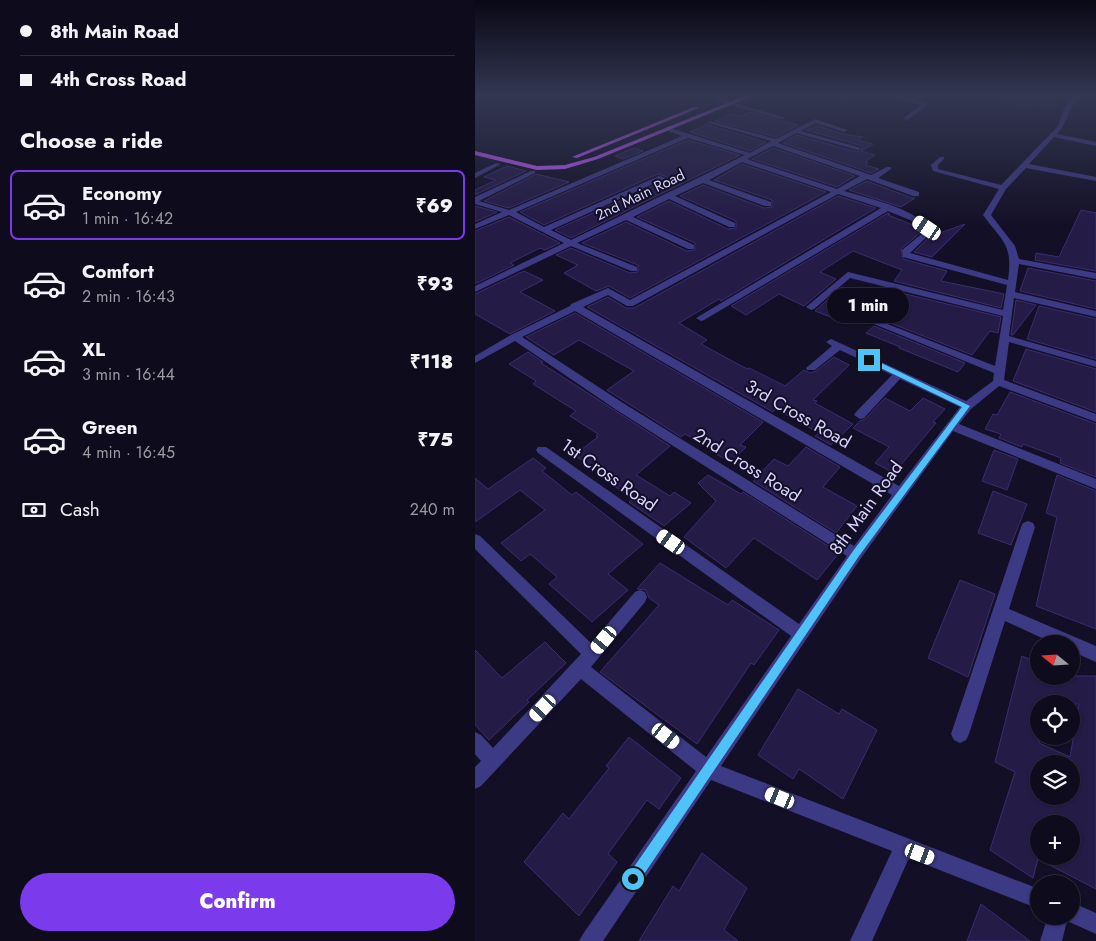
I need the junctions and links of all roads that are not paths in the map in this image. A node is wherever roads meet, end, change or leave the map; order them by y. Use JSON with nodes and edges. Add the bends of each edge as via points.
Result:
{"nodes":[{"id":1,"x":620,"y":139,"type":"edge"},
{"id":2,"x":643,"y":139,"type":"edge"},
{"id":3,"x":680,"y":139,"type":"edge"},
{"id":4,"x":696,"y":139,"type":"edge"},
{"id":5,"x":763,"y":139,"type":"edge"},
{"id":6,"x":782,"y":139,"type":"edge"},
{"id":7,"x":824,"y":139,"type":"edge"},
{"id":8,"x":1050,"y":139,"type":"edge"},
{"id":9,"x":1072,"y":139,"type":"edge"},
{"id":10,"x":776,"y":143,"type":"junction"},
{"id":11,"x":1096,"y":144,"type":"edge"},
{"id":12,"x":475,"y":146,"type":"edge"},
{"id":13,"x":858,"y":148,"type":"dead end"},
{"id":14,"x":502,"y":151,"type":"dead end"},
{"id":15,"x":475,"y":153,"type":"edge"},
{"id":16,"x":751,"y":156,"type":"junction"},
{"id":17,"x":942,"y":158,"type":"dead end"},
{"id":18,"x":537,"y":159,"type":"dead end"},
{"id":19,"x":742,"y":160,"type":"junction"},
{"id":20,"x":498,"y":164,"type":"dead end"},
{"id":21,"x":1023,"y":165,"type":"junction"},
{"id":22,"x":889,"y":168,"type":"dead end"},
{"id":23,"x":533,"y":172,"type":"dead end"},
{"id":24,"x":475,"y":176,"type":"edge"},
{"id":25,"x":869,"y":177,"type":"junction"},
{"id":26,"x":662,"y":178,"type":"dead end"},
{"id":27,"x":1096,"y":179,"type":"edge"},
{"id":28,"x":703,"y":180,"type":"junction"},
{"id":29,"x":1003,"y":188,"type":"junction"},
{"id":30,"x":839,"y":192,"type":"junction"},
{"id":31,"x":916,"y":194,"type":"dead end"},
{"id":32,"x":669,"y":196,"type":"junction"},
{"id":33,"x":475,"y":201,"type":"edge"},
{"id":34,"x":768,"y":204,"type":"dead end"},
{"id":35,"x":887,"y":208,"type":"junction"},
{"id":36,"x":509,"y":212,"type":"junction"},
{"id":37,"x":627,"y":217,"type":"junction"},
{"id":38,"x":732,"y":225,"type":"dead end"},
{"id":39,"x":475,"y":227,"type":"edge"},
{"id":40,"x":544,"y":230,"type":"junction"},
{"id":41,"x":572,"y":244,"type":"junction"},
{"id":42,"x":691,"y":247,"type":"dead end"},
{"id":43,"x":1015,"y":261,"type":"junction"},
{"id":44,"x":634,"y":269,"type":"dead end"},
{"id":45,"x":1096,"y":276,"type":"edge"},
{"id":46,"x":475,"y":289,"type":"edge"},
{"id":47,"x":1011,"y":289,"type":"junction"},
{"id":48,"x":574,"y":306,"type":"junction"},
{"id":49,"x":811,"y":307,"type":"dead end"},
{"id":50,"x":1008,"y":314,"type":"junction"},
{"id":51,"x":1096,"y":314,"type":"edge"},
{"id":52,"x":701,"y":318,"type":"dead end"},
{"id":53,"x":875,"y":322,"type":"dead end"},
{"id":54,"x":515,"y":337,"type":"junction"},
{"id":55,"x":1004,"y":338,"type":"junction"},
{"id":56,"x":475,"y":360,"type":"edge"},
{"id":57,"x":1096,"y":364,"type":"edge"},
{"id":58,"x":811,"y":368,"type":"dead end"},
{"id":59,"x":899,"y":374,"type":"junction"},
{"id":60,"x":999,"y":377,"type":"junction"},
{"id":61,"x":967,"y":406,"type":"junction"},
{"id":62,"x":859,"y":415,"type":"dead end"},
{"id":63,"x":1096,"y":418,"type":"edge"},
{"id":64,"x":951,"y":425,"type":"junction"},
{"id":65,"x":542,"y":450,"type":"dead end"},
{"id":66,"x":1096,"y":484,"type":"edge"},
{"id":67,"x":901,"y":494,"type":"junction"},
{"id":68,"x":1028,"y":527,"type":"dead end"},
{"id":69,"x":475,"y":540,"type":"edge"},
{"id":70,"x":856,"y":554,"type":"junction"},
{"id":71,"x":640,"y":597,"type":"dead end"},
{"id":72,"x":1000,"y":612,"type":"junction"},
{"id":73,"x":800,"y":634,"type":"junction"},
{"id":74,"x":592,"y":654,"type":"junction"},
{"id":75,"x":1096,"y":654,"type":"edge"},
{"id":76,"x":580,"y":668,"type":"junction"},
{"id":77,"x":960,"y":734,"type":"dead end"},
{"id":78,"x":475,"y":741,"type":"edge"},
{"id":79,"x":493,"y":761,"type":"junction"},
{"id":80,"x":709,"y":770,"type":"junction"},
{"id":81,"x":475,"y":780,"type":"edge"},
{"id":82,"x":903,"y":848,"type":"junction"},
{"id":83,"x":1030,"y":896,"type":"edge"},
{"id":84,"x":1080,"y":916,"type":"edge"},
{"id":85,"x":1096,"y":924,"type":"edge"},
{"id":86,"x":1055,"y":925,"type":"edge"},
{"id":87,"x":590,"y":941,"type":"edge"},
{"id":88,"x":861,"y":941,"type":"edge"},
{"id":89,"x":1051,"y":941,"type":"edge"}],
"edges":[{"from":1,"to":18,"type":"main road","via":[[570,159]]},
{"from":2,"to":15,"type":"main road","via":[[565,168],[537,168]]},
{"from":3,"to":36,"type":"street"},
{"from":4,"to":16,"type":"street"},
{"from":5,"to":10,"type":"street"},
{"from":6,"to":10,"type":"street","name":"2nd Main Road"},
{"from":7,"to":13,"type":"street"},
{"from":8,"to":21,"type":"street"},
{"from":9,"to":11,"type":"street"},
{"from":10,"to":16,"type":"street","name":"2nd Main Road"},
{"from":10,"to":25,"type":"street"},
{"from":12,"to":14,"type":"main road"},
{"from":16,"to":19,"type":"street","name":"2nd Main Road"},
{"from":17,"to":29,"type":"street","via":[[934,165],[935,170]]},
{"from":19,"to":28,"type":"street","name":"2nd Main Road"},
{"from":19,"to":30,"type":"street"},
{"from":20,"to":24,"type":"street"},
{"from":21,"to":27,"type":"street"},
{"from":21,"to":29,"type":"street"},
{"from":22,"to":25,"type":"street"},
{"from":23,"to":33,"type":"street"},
{"from":25,"to":30,"type":"street"},
{"from":25,"to":31,"type":"street"},
{"from":26,"to":40,"type":"street"},
{"from":28,"to":32,"type":"street","name":"2nd Main Road"},
{"from":28,"to":34,"type":"street"},
{"from":29,"to":43,"type":"street","via":[[987,215],[1011,246]]},
{"from":30,"to":35,"type":"street"},
{"from":30,"to":48,"type":"street","via":[[631,304],[608,291]]},
{"from":32,"to":37,"type":"street","name":"2nd Main Road"},
{"from":32,"to":38,"type":"street"},
{"from":33,"to":36,"type":"street"},
{"from":35,"to":47,"type":"street","via":[[915,220],[929,232],[905,252],[906,255]]},
{"from":35,"to":52,"type":"street"},
{"from":36,"to":39,"type":"street"},
{"from":36,"to":40,"type":"street"},
{"from":37,"to":41,"type":"street","name":"2nd Main Road"},
{"from":37,"to":42,"type":"street"},
{"from":40,"to":41,"type":"street"},
{"from":41,"to":44,"type":"street"},
{"from":41,"to":46,"type":"street","name":"2nd Main Road"},
{"from":43,"to":45,"type":"street"},
{"from":43,"to":47,"type":"street"},
{"from":47,"to":50,"type":"street"},
{"from":47,"to":51,"type":"street"},
{"from":48,"to":54,"type":"street"},
{"from":48,"to":67,"type":"street","name":"3rd Cross Road"},
{"from":49,"to":50,"type":"street","via":[[848,275]]},
{"from":50,"to":55,"type":"street"},
{"from":53,"to":60,"type":"street"},
{"from":54,"to":56,"type":"street"},
{"from":54,"to":70,"type":"street","name":"2nd Cross Road"},
{"from":55,"to":57,"type":"street"},
{"from":55,"to":60,"type":"street"},
{"from":58,"to":59,"type":"street","via":[[835,344]]},
{"from":59,"to":61,"type":"street"},
{"from":59,"to":62,"type":"street"},
{"from":60,"to":61,"type":"street","name":"8th Main Road"},
{"from":60,"to":63,"type":"street"},
{"from":61,"to":64,"type":"street","name":"8th Main Road"},
{"from":64,"to":66,"type":"street"},
{"from":64,"to":67,"type":"street","name":"8th Main Road"},
{"from":65,"to":73,"type":"street","name":"1st Cross Road"},
{"from":67,"to":70,"type":"street","name":"8th Main Road"},
{"from":68,"to":72,"type":"street"},
{"from":69,"to":74,"type":"street"},
{"from":70,"to":73,"type":"street","name":"8th Main Road"},
{"from":71,"to":74,"type":"street"},
{"from":72,"to":75,"type":"street"},
{"from":72,"to":77,"type":"street"},
{"from":73,"to":80,"type":"street","name":"8th Main Road"},
{"from":74,"to":76,"type":"street"},
{"from":76,"to":79,"type":"street"},
{"from":76,"to":80,"type":"street"},
{"from":78,"to":79,"type":"street"},
{"from":79,"to":81,"type":"street"},
{"from":80,"to":82,"type":"street"},
{"from":80,"to":87,"type":"street","name":"8th Main Road"},
{"from":82,"to":83,"type":"street"},
{"from":82,"to":88,"type":"street"},
{"from":84,"to":85,"type":"street"},
{"from":86,"to":89,"type":"street"}]}
